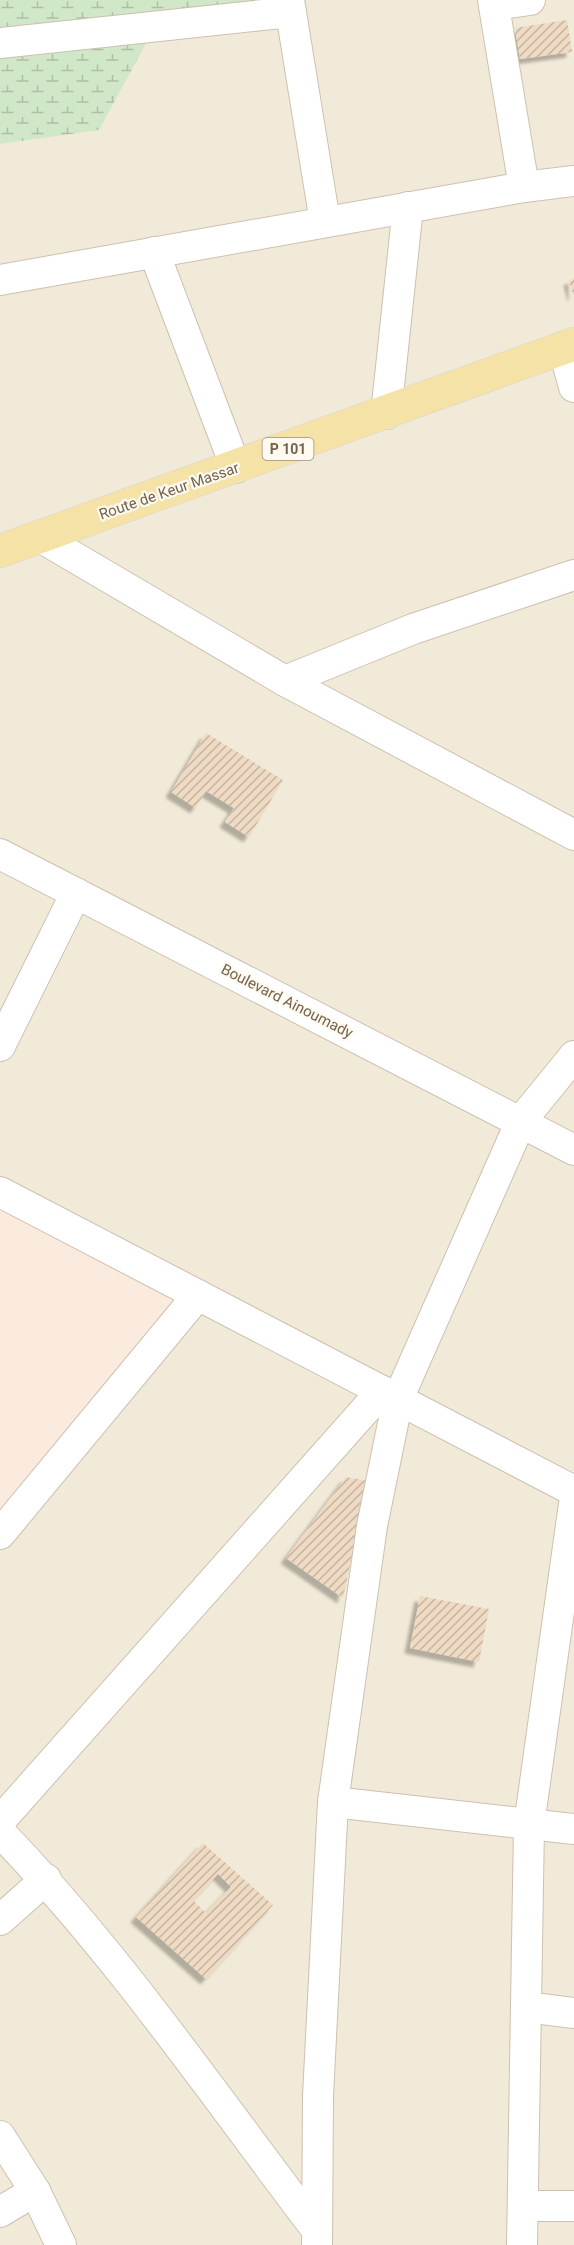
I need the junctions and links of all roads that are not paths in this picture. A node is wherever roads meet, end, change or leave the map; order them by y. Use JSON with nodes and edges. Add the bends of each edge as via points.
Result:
{"nodes":[{"id":1,"x":530,"y":0,"type":"edge"},
{"id":2,"x":493,"y":2,"type":"edge"},
{"id":3,"x":290,"y":6,"type":"edge"},
{"id":4,"x":0,"y":43,"type":"edge"},
{"id":5,"x":574,"y":181,"type":"edge"},
{"id":6,"x":524,"y":187,"type":"junction"},
{"id":7,"x":408,"y":207,"type":"junction"},
{"id":8,"x":325,"y":222,"type":"junction"},
{"id":9,"x":154,"y":252,"type":"junction"},
{"id":10,"x":0,"y":280,"type":"edge"},
{"id":11,"x":569,"y":346,"type":"edge"},
{"id":12,"x":574,"y":387,"type":"edge"},
{"id":13,"x":386,"y":414,"type":"junction"},
{"id":14,"x":236,"y":468,"type":"junction"},
{"id":15,"x":40,"y":537,"type":"junction"},
{"id":16,"x":0,"y":551,"type":"edge"},
{"id":17,"x":574,"y":576,"type":"edge"},
{"id":18,"x":285,"y":681,"type":"junction"},
{"id":19,"x":574,"y":835,"type":"edge"},
{"id":20,"x":0,"y":854,"type":"edge"},
{"id":21,"x":76,"y":893,"type":"junction"},
{"id":22,"x":0,"y":1046,"type":"edge"},
{"id":23,"x":574,"y":1056,"type":"edge"},
{"id":24,"x":521,"y":1121,"type":"junction"},
{"id":25,"x":574,"y":1150,"type":"edge"},
{"id":26,"x":0,"y":1192,"type":"edge"},
{"id":27,"x":198,"y":1295,"type":"junction"},
{"id":28,"x":390,"y":1395,"type":"junction"},
{"id":29,"x":574,"y":1491,"type":"edge"},
{"id":30,"x":574,"y":1504,"type":"edge"},
{"id":31,"x":0,"y":1534,"type":"edge"},
{"id":32,"x":333,"y":1802,"type":"junction"},
{"id":33,"x":0,"y":1821,"type":"edge"},
{"id":34,"x":529,"y":1825,"type":"junction"},
{"id":35,"x":574,"y":1829,"type":"edge"},
{"id":36,"x":0,"y":1832,"type":"edge"},
{"id":37,"x":46,"y":1880,"type":"junction"},
{"id":38,"x":0,"y":1920,"type":"edge"},
{"id":39,"x":526,"y":2007,"type":"junction"},
{"id":40,"x":574,"y":2013,"type":"edge"},
{"id":41,"x":0,"y":2136,"type":"edge"},
{"id":42,"x":35,"y":2191,"type":"junction"},
{"id":43,"x":523,"y":2205,"type":"junction"},
{"id":44,"x":574,"y":2206,"type":"edge"},
{"id":45,"x":0,"y":2212,"type":"edge"},
{"id":46,"x":316,"y":2237,"type":"edge"},
{"id":47,"x":61,"y":2245,"type":"edge"},
{"id":48,"x":522,"y":2245,"type":"edge"}],
"edges":[{"from":1,"to":2,"type":"street"},
{"from":2,"to":6,"type":"street"},
{"from":3,"to":4,"type":"street"},
{"from":3,"to":8,"type":"street"},
{"from":5,"to":6,"type":"street"},
{"from":6,"to":7,"type":"street"},
{"from":7,"to":8,"type":"street"},
{"from":7,"to":13,"type":"street"},
{"from":8,"to":9,"type":"street"},
{"from":9,"to":10,"type":"street"},
{"from":9,"to":14,"type":"street"},
{"from":11,"to":12,"type":"street"},
{"from":11,"to":13,"type":"main road","name":"Route de Keur Massar","number":"P 101"},
{"from":13,"to":14,"type":"main road","name":"Route de Keur Massar","number":"P 101"},
{"from":14,"to":15,"type":"main road","name":"Route de Keur Massar","number":"P 101"},
{"from":15,"to":16,"type":"main road","name":"Route de Keur Massar","number":"P 101"},
{"from":15,"to":18,"type":"street"},
{"from":17,"to":18,"type":"street","via":[[413,629]]},
{"from":18,"to":19,"type":"street"},
{"from":20,"to":21,"type":"street","name":"Boulevard Ainoumady"},
{"from":21,"to":22,"type":"street"},
{"from":21,"to":24,"type":"street","name":"Boulevard Ainoumady"},
{"from":23,"to":24,"type":"street"},
{"from":24,"to":25,"type":"street","name":"Boulevard Ainoumady"},
{"from":24,"to":28,"type":"street"},
{"from":26,"to":27,"type":"street"},
{"from":27,"to":28,"type":"street"},
{"from":27,"to":31,"type":"street"},
{"from":28,"to":29,"type":"street"},
{"from":28,"to":32,"type":"street"},
{"from":28,"to":33,"type":"street"},
{"from":30,"to":34,"type":"street"},
{"from":32,"to":34,"type":"street"},
{"from":32,"to":46,"type":"street","via":[[318,2096]]},
{"from":34,"to":35,"type":"street"},
{"from":34,"to":39,"type":"street"},
{"from":36,"to":37,"type":"street"},
{"from":37,"to":38,"type":"street"},
{"from":37,"to":46,"type":"street","via":[[140,1996]]},
{"from":39,"to":40,"type":"street"},
{"from":39,"to":43,"type":"street"},
{"from":41,"to":42,"type":"street"},
{"from":42,"to":45,"type":"street"},
{"from":42,"to":47,"type":"street"},
{"from":43,"to":44,"type":"street"},
{"from":43,"to":48,"type":"street"}]}
